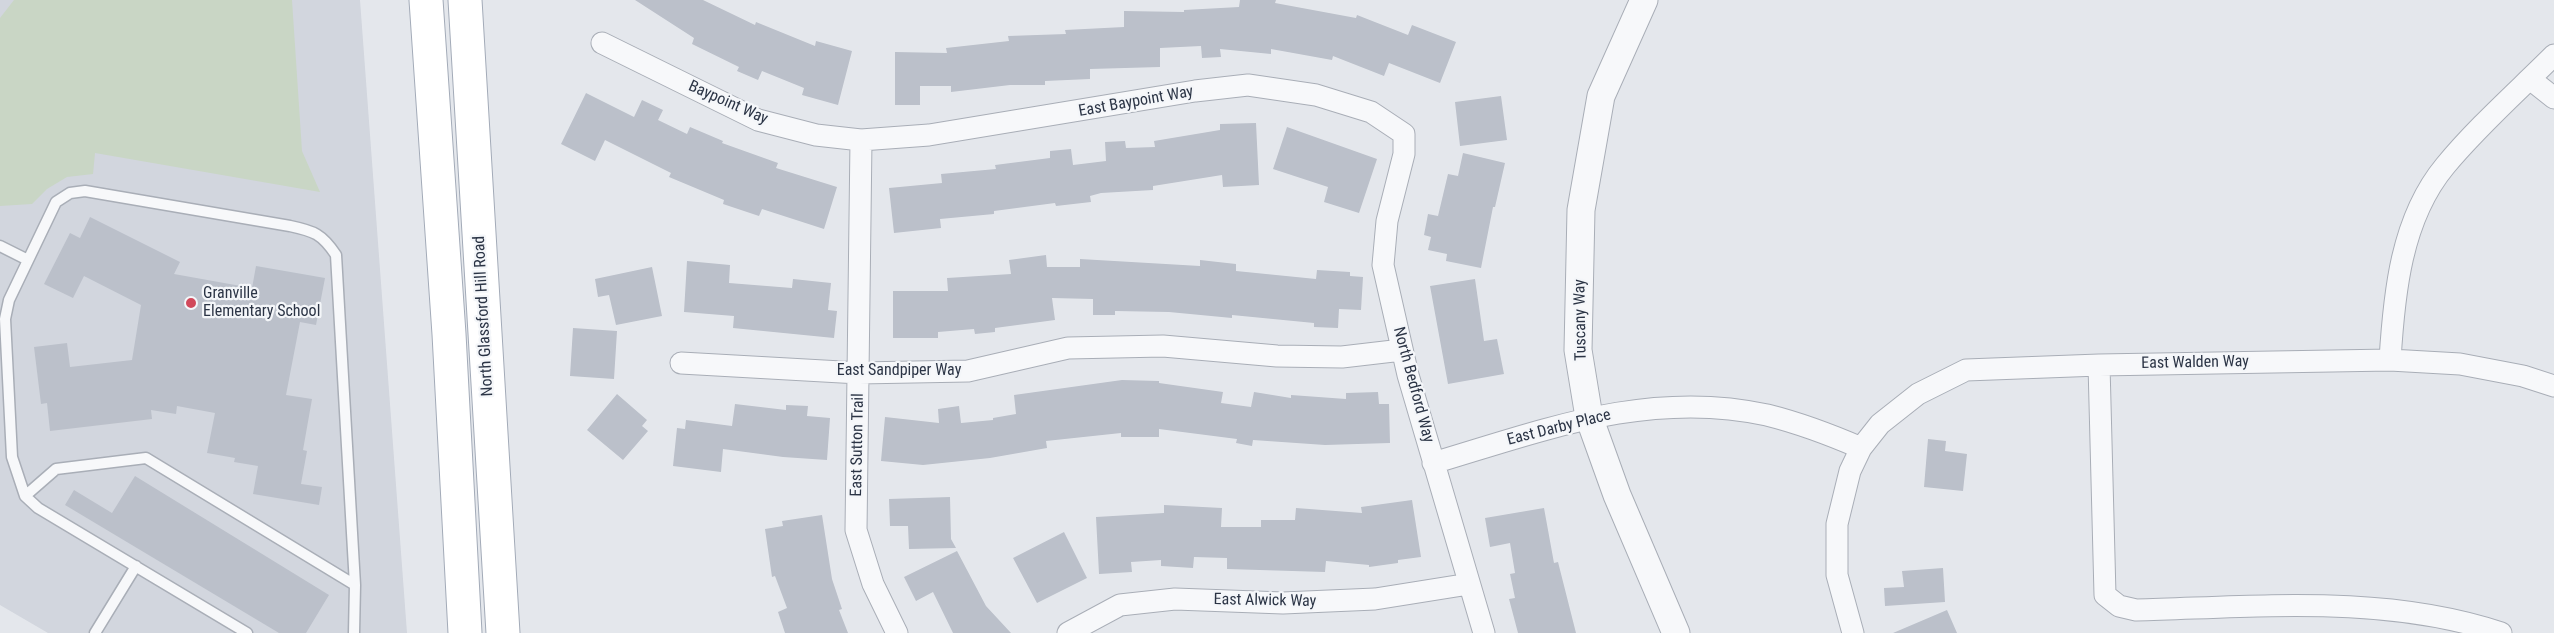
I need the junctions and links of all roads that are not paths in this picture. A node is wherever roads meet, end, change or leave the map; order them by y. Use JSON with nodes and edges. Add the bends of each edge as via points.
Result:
{"nodes":[{"id":1,"x":426,"y":0,"type":"edge"},
{"id":2,"x":465,"y":0,"type":"edge"},
{"id":3,"x":1644,"y":0,"type":"edge"},
{"id":4,"x":602,"y":43,"type":"dead end"},
{"id":5,"x":2554,"y":55,"type":"edge"},
{"id":6,"x":2530,"y":79,"type":"junction"},
{"id":7,"x":2554,"y":98,"type":"edge"},
{"id":8,"x":1404,"y":134,"type":"joint"},
{"id":9,"x":861,"y":140,"type":"junction"},
{"id":10,"x":0,"y":246,"type":"edge"},
{"id":11,"x":28,"y":260,"type":"junction"},
{"id":12,"x":1402,"y":350,"type":"junction"},
{"id":13,"x":2390,"y":360,"type":"junction"},
{"id":14,"x":681,"y":363,"type":"dead end"},
{"id":15,"x":2099,"y":365,"type":"junction"},
{"id":16,"x":859,"y":374,"type":"junction"},
{"id":17,"x":2554,"y":386,"type":"edge"},
{"id":18,"x":1589,"y":417,"type":"junction"},
{"id":19,"x":1861,"y":448,"type":"junction"},
{"id":20,"x":1433,"y":463,"type":"junction"},
{"id":21,"x":24,"y":496,"type":"junction"},
{"id":22,"x":136,"y":566,"type":"junction"},
{"id":23,"x":1469,"y":584,"type":"junction"},
{"id":24,"x":355,"y":585,"type":"junction"},
{"id":25,"x":95,"y":633,"type":"edge"},
{"id":26,"x":247,"y":633,"type":"edge"},
{"id":27,"x":354,"y":633,"type":"edge"},
{"id":28,"x":465,"y":633,"type":"edge"},
{"id":29,"x":503,"y":633,"type":"edge"},
{"id":30,"x":897,"y":633,"type":"edge"},
{"id":31,"x":1068,"y":633,"type":"edge"},
{"id":32,"x":1484,"y":633,"type":"edge"},
{"id":33,"x":1677,"y":633,"type":"edge"},
{"id":34,"x":1854,"y":633,"type":"edge"},
{"id":35,"x":2501,"y":633,"type":"edge"}],
"edges":[{"from":1,"to":28,"type":"main road"},
{"from":2,"to":29,"type":"main road","name":"North Glassford Hill Road"},
{"from":3,"to":18,"type":"street","name":"Tuscany Way","via":[[1601,96],[1581,210],[1578,350]]},
{"from":4,"to":9,"type":"street","name":"Baypoint Way","via":[[758,120],[816,135]]},
{"from":5,"to":6,"type":"street"},
{"from":6,"to":7,"type":"street"},
{"from":6,"to":13,"type":"street","via":[[2444,167],[2428,194],[2402,261]]},
{"from":8,"to":9,"type":"street","name":"East Baypoint Way","via":[[1371,112],[1316,95],[1248,85],[929,135]]},
{"from":8,"to":12,"type":"street","name":"North Bedford Way","via":[[1404,154],[1387,221],[1383,265]]},
{"from":9,"to":16,"type":"street","name":"East Sutton Trail"},
{"from":10,"to":11,"type":"lane"},
{"from":11,"to":21,"type":"lane","via":[[9,300],[5,336],[12,457]]},
{"from":11,"to":24,"type":"lane","via":[[56,202],[85,191],[290,226],[324,238],[336,255]]},
{"from":12,"to":16,"type":"street","name":"East Sandpiper Way","via":[[1342,357],[1163,346],[1068,348],[968,371]]},
{"from":12,"to":20,"type":"street","name":"North Bedford Way"},
{"from":13,"to":15,"type":"street","name":"East Walden Way"},
{"from":13,"to":17,"type":"street","name":"East Walden Way","via":[[2460,364]]},
{"from":14,"to":16,"type":"street","name":"East Sandpiper Way"},
{"from":15,"to":19,"type":"street","name":"East Walden Way","via":[[1966,370],[1918,394],[1880,423]]},
{"from":15,"to":35,"type":"street","via":[[2105,595],[2119,606],[2136,610],[2335,605],[2414,612]]},
{"from":16,"to":30,"type":"street","name":"East Sutton Trail","via":[[856,530],[873,584]]},
{"from":18,"to":19,"type":"street","name":"East Darby Place","via":[[1657,407],[1714,408],[1766,415]]},
{"from":18,"to":20,"type":"street","name":"East Darby Place"},
{"from":18,"to":33,"type":"street","name":"Tuscany Way","via":[[1617,495]]},
{"from":19,"to":34,"type":"street","name":"East Walden Way","via":[[1837,524],[1837,575]]},
{"from":20,"to":23,"type":"street","name":"North Bedford Way"},
{"from":21,"to":22,"type":"lane"},
{"from":21,"to":24,"type":"lane","via":[[56,469],[146,458]]},
{"from":22,"to":25,"type":"lane"},
{"from":22,"to":26,"type":"lane"},
{"from":23,"to":31,"type":"street","name":"East Alwick Way","via":[[1375,599],[1283,603],[1175,599],[1120,605]]},
{"from":23,"to":32,"type":"street","name":"North Bedford Way"},
{"from":24,"to":27,"type":"lane"}]}
